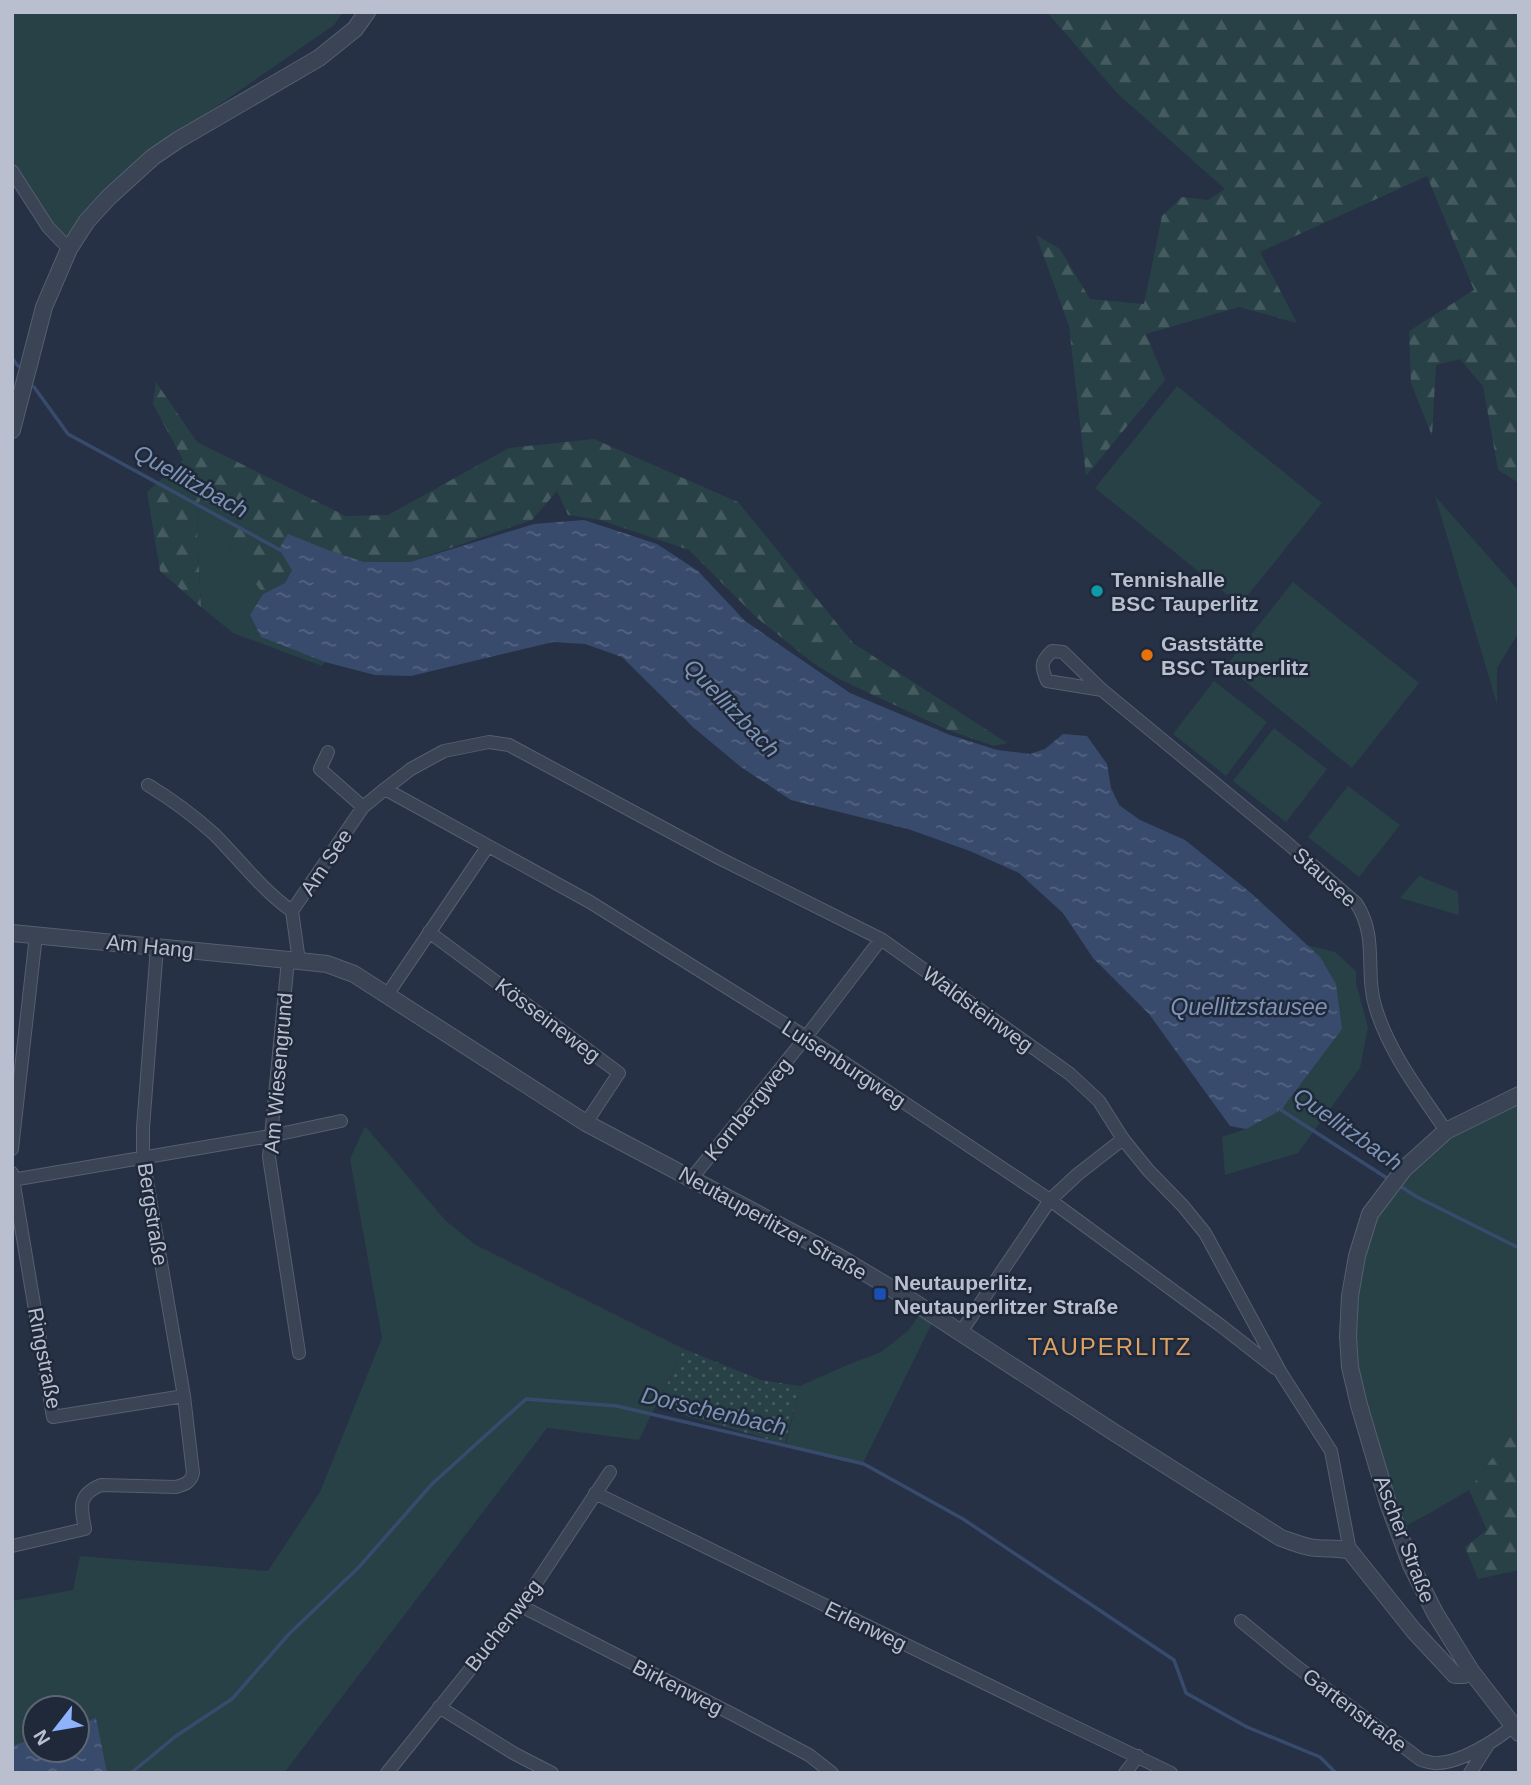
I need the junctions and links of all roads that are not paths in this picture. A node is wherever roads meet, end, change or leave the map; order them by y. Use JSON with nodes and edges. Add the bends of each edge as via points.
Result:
{"nodes":[{"id":1,"x":367,"y":12,"type":"edge"},
{"id":2,"x":12,"y":171,"type":"edge"},
{"id":3,"x":69,"y":249,"type":"junction"},
{"id":4,"x":12,"y":430,"type":"edge"},
{"id":5,"x":1102,"y":690,"type":"junction"},
{"id":6,"x":328,"y":752,"type":"dead end"},
{"id":7,"x":148,"y":785,"type":"dead end"},
{"id":8,"x":385,"y":789,"type":"junction"},
{"id":9,"x":363,"y":807,"type":"junction"},
{"id":10,"x":488,"y":846,"type":"junction"},
{"id":11,"x":292,"y":911,"type":"junction"},
{"id":12,"x":429,"y":932,"type":"junction"},
{"id":13,"x":12,"y":933,"type":"edge"},
{"id":14,"x":36,"y":935,"type":"junction"},
{"id":15,"x":881,"y":939,"type":"junction"},
{"id":16,"x":157,"y":947,"type":"junction"},
{"id":17,"x":293,"y":960,"type":"junction"},
{"id":18,"x":387,"y":995,"type":"junction"},
{"id":19,"x":806,"y":1037,"type":"junction"},
{"id":20,"x":1519,"y":1095,"type":"edge"},
{"id":21,"x":341,"y":1121,"type":"dead end"},
{"id":22,"x":586,"y":1123,"type":"junction"},
{"id":23,"x":1446,"y":1131,"type":"junction"},
{"id":24,"x":270,"y":1136,"type":"junction"},
{"id":25,"x":1123,"y":1139,"type":"junction"},
{"id":26,"x":12,"y":1149,"type":"edge"},
{"id":27,"x":143,"y":1158,"type":"junction"},
{"id":28,"x":13,"y":1177,"type":"edge"},
{"id":29,"x":692,"y":1178,"type":"junction"},
{"id":30,"x":1050,"y":1200,"type":"junction"},
{"id":31,"x":961,"y":1332,"type":"junction"},
{"id":32,"x":299,"y":1353,"type":"dead end"},
{"id":33,"x":1281,"y":1373,"type":"junction"},
{"id":34,"x":184,"y":1396,"type":"junction"},
{"id":35,"x":610,"y":1472,"type":"dead end"},
{"id":36,"x":595,"y":1493,"type":"junction"},
{"id":37,"x":12,"y":1546,"type":"edge"},
{"id":38,"x":1350,"y":1551,"type":"junction"},
{"id":39,"x":521,"y":1606,"type":"junction"},
{"id":40,"x":1241,"y":1621,"type":"dead end"},
{"id":41,"x":1471,"y":1671,"type":"junction"},
{"id":42,"x":439,"y":1707,"type":"junction"},
{"id":43,"x":1516,"y":1729,"type":"edge"},
{"id":44,"x":1488,"y":1745,"type":"junction"},
{"id":45,"x":1138,"y":1756,"type":"junction"},
{"id":46,"x":387,"y":1773,"type":"edge"},
{"id":47,"x":552,"y":1773,"type":"edge"},
{"id":48,"x":832,"y":1773,"type":"edge"},
{"id":49,"x":1125,"y":1773,"type":"edge"},
{"id":50,"x":1171,"y":1773,"type":"edge"},
{"id":51,"x":1470,"y":1773,"type":"edge"}],
"edges":[{"from":1,"to":3,"type":"street","via":[[355,29],[318,58],[153,157],[87,220]]},
{"from":2,"to":3,"type":"street","via":[[48,227]]},
{"from":3,"to":4,"type":"street","via":[[44,307]]},
{"from":5,"to":5,"type":"street","name":"Stausee","via":[[1063,652],[1052,651],[1045,658],[1042,670],[1047,681]]},
{"from":5,"to":23,"type":"street","name":"Stausee","via":[[1356,903],[1368,928],[1375,1006],[1382,1026]]},
{"from":6,"to":9,"type":"street","name":"Am See","via":[[320,769]]},
{"from":7,"to":11,"type":"street","via":[[212,833]]},
{"from":8,"to":9,"type":"street","name":"Am See"},
{"from":8,"to":10,"type":"street","name":"Luisenburgweg"},
{"from":8,"to":15,"type":"street","name":"Waldsteinweg","via":[[444,751],[489,742],[509,745]]},
{"from":9,"to":11,"type":"street","name":"Am See"},
{"from":10,"to":12,"type":"street"},
{"from":10,"to":19,"type":"street","name":"Luisenburgweg","via":[[590,902]]},
{"from":11,"to":17,"type":"street","name":"Am See"},
{"from":12,"to":18,"type":"street"},
{"from":12,"to":22,"type":"street","name":"Kösseineweg","via":[[619,1073]]},
{"from":13,"to":14,"type":"street","name":"Am Hang"},
{"from":14,"to":16,"type":"street","name":"Am Hang"},
{"from":14,"to":26,"type":"street"},
{"from":15,"to":19,"type":"street","name":"Kornbergweg"},
{"from":15,"to":25,"type":"street","name":"Waldsteinweg","via":[[1070,1074],[1099,1101]]},
{"from":16,"to":17,"type":"street","name":"Am Hang"},
{"from":16,"to":27,"type":"street","name":"Bergstraße"},
{"from":17,"to":18,"type":"street","name":"Neutauperlitzer Straße","via":[[327,964],[354,974]]},
{"from":17,"to":24,"type":"street","name":"Am Wiesengrund"},
{"from":18,"to":22,"type":"street","name":"Neutauperlitzer Straße"},
{"from":19,"to":29,"type":"street","name":"Kornbergweg"},
{"from":19,"to":30,"type":"street","name":"Luisenburgweg"},
{"from":20,"to":23,"type":"street","name":"Ascher Straße"},
{"from":21,"to":24,"type":"street"},
{"from":22,"to":29,"type":"street","name":"Neutauperlitzer Straße"},
{"from":23,"to":41,"type":"street","name":"Ascher Straße","via":[[1404,1169],[1370,1214],[1357,1256],[1348,1336],[1359,1405],[1388,1503],[1435,1614]]},
{"from":24,"to":27,"type":"street"},
{"from":24,"to":32,"type":"street","name":"Am Wiesengrund","via":[[269,1157]]},
{"from":25,"to":30,"type":"street"},
{"from":25,"to":33,"type":"street","name":"Waldsteinweg","via":[[1205,1233]]},
{"from":27,"to":28,"type":"street"},
{"from":27,"to":34,"type":"street","name":"Bergstraße"},
{"from":28,"to":34,"type":"street","name":"Ringstraße","via":[[53,1417]]},
{"from":29,"to":31,"type":"street","name":"Neutauperlitzer Straße","via":[[839,1257]]},
{"from":30,"to":31,"type":"street"},
{"from":30,"to":33,"type":"street","name":"Luisenburgweg"},
{"from":31,"to":38,"type":"street","name":"Neutauperlitzer Straße","via":[[1281,1538],[1308,1547]]},
{"from":33,"to":38,"type":"street","name":"Waldsteinweg","via":[[1331,1451]]},
{"from":34,"to":37,"type":"street","name":"Bergstraße","via":[[191,1480],[176,1487],[101,1485],[81,1502],[85,1529]]},
{"from":35,"to":36,"type":"street","name":"Buchenweg"},
{"from":36,"to":39,"type":"street","name":"Buchenweg"},
{"from":36,"to":45,"type":"street","name":"Erlenweg"},
{"from":38,"to":41,"type":"street","via":[[1455,1675]]},
{"from":39,"to":42,"type":"street","name":"Buchenweg"},
{"from":39,"to":48,"type":"street","name":"Birkenweg","via":[[798,1749]]},
{"from":40,"to":44,"type":"street","name":"Gartenstraße","via":[[1421,1760],[1437,1763]]},
{"from":41,"to":43,"type":"street","name":"Ascher Straße"},
{"from":42,"to":46,"type":"street","name":"Buchenweg"},
{"from":42,"to":47,"type":"street"},
{"from":43,"to":44,"type":"street","name":"Gartenstraße"},
{"from":44,"to":51,"type":"street"},
{"from":45,"to":49,"type":"street"},
{"from":45,"to":50,"type":"street","name":"Erlenweg"}]}
